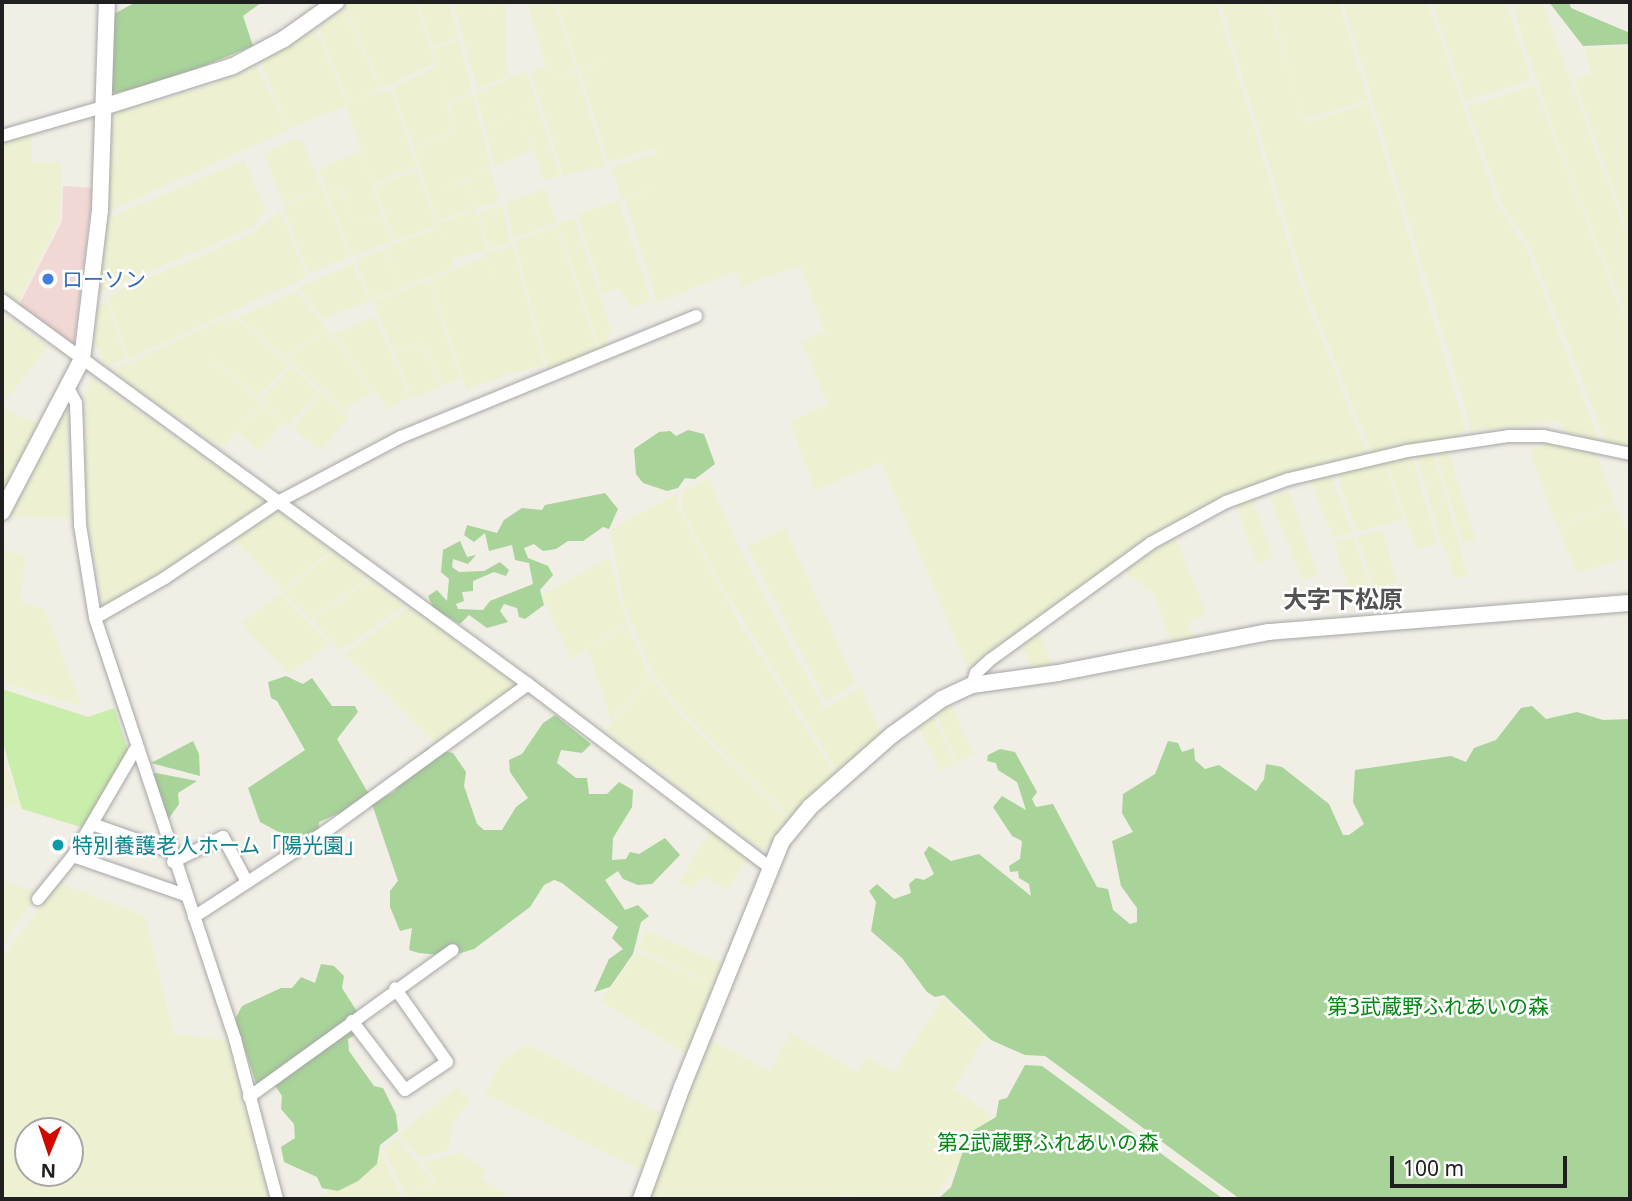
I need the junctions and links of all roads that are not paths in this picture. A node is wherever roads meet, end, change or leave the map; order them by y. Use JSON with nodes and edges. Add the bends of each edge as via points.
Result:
{"nodes":[{"id":1,"x":107,"y":2,"type":"edge"},
{"id":2,"x":335,"y":2,"type":"edge"},
{"id":3,"x":103,"y":107,"type":"junction"},
{"id":4,"x":2,"y":136,"type":"edge"},
{"id":5,"x":2,"y":300,"type":"edge"},
{"id":6,"x":696,"y":316,"type":"dead end"},
{"id":7,"x":82,"y":359,"type":"junction"},
{"id":8,"x":67,"y":386,"type":"junction"},
{"id":9,"x":1630,"y":454,"type":"edge"},
{"id":10,"x":278,"y":502,"type":"junction"},
{"id":11,"x":2,"y":512,"type":"edge"},
{"id":12,"x":1630,"y":603,"type":"edge"},
{"id":13,"x":95,"y":618,"type":"junction"},
{"id":14,"x":528,"y":684,"type":"junction"},
{"id":15,"x":972,"y":685,"type":"junction"},
{"id":16,"x":135,"y":750,"type":"junction"},
{"id":17,"x":92,"y":824,"type":"junction"},
{"id":18,"x":73,"y":856,"type":"junction"},
{"id":19,"x":171,"y":856,"type":"junction"},
{"id":20,"x":769,"y":867,"type":"junction"},
{"id":21,"x":246,"y":880,"type":"junction"},
{"id":22,"x":185,"y":895,"type":"junction"},
{"id":23,"x":38,"y":899,"type":"dead end"},
{"id":24,"x":194,"y":917,"type":"junction"},
{"id":25,"x":453,"y":950,"type":"dead end"},
{"id":26,"x":395,"y":988,"type":"junction"},
{"id":27,"x":352,"y":1021,"type":"junction"},
{"id":28,"x":249,"y":1097,"type":"junction"},
{"id":29,"x":277,"y":1199,"type":"edge"},
{"id":30,"x":641,"y":1199,"type":"edge"}],
"edges":[{"from":1,"to":3,"type":"street"},
{"from":2,"to":3,"type":"street","via":[[284,39],[233,66]]},
{"from":3,"to":4,"type":"street"},
{"from":3,"to":7,"type":"street","via":[[100,211]]},
{"from":5,"to":7,"type":"street"},
{"from":6,"to":10,"type":"street","via":[[401,437]]},
{"from":7,"to":8,"type":"street"},
{"from":7,"to":10,"type":"street"},
{"from":8,"to":11,"type":"street"},
{"from":8,"to":13,"type":"street","via":[[76,403],[80,524]]},
{"from":9,"to":15,"type":"street","via":[[1544,436],[1508,436],[1407,451],[1289,479],[1226,502],[1151,543],[990,660]]},
{"from":10,"to":13,"type":"street","via":[[165,578]]},
{"from":10,"to":14,"type":"street"},
{"from":12,"to":15,"type":"street","via":[[1269,632]]},
{"from":13,"to":16,"type":"street"},
{"from":14,"to":20,"type":"street"},
{"from":14,"to":21,"type":"street","via":[[326,831]]},
{"from":15,"to":20,"type":"street","via":[[892,735],[810,807],[782,841]]},
{"from":16,"to":17,"type":"street"},
{"from":16,"to":19,"type":"street"},
{"from":17,"to":18,"type":"street"},
{"from":17,"to":19,"type":"street"},
{"from":18,"to":22,"type":"street"},
{"from":18,"to":23,"type":"street"},
{"from":19,"to":21,"type":"street","via":[[223,837]]},
{"from":19,"to":22,"type":"street"},
{"from":20,"to":30,"type":"street"},
{"from":21,"to":24,"type":"street"},
{"from":22,"to":24,"type":"street"},
{"from":24,"to":28,"type":"street","via":[[235,1039]]},
{"from":25,"to":26,"type":"street"},
{"from":26,"to":27,"type":"street"},
{"from":26,"to":27,"type":"street","via":[[447,1062],[405,1090]]},
{"from":27,"to":28,"type":"street"},
{"from":28,"to":29,"type":"street"}]}
